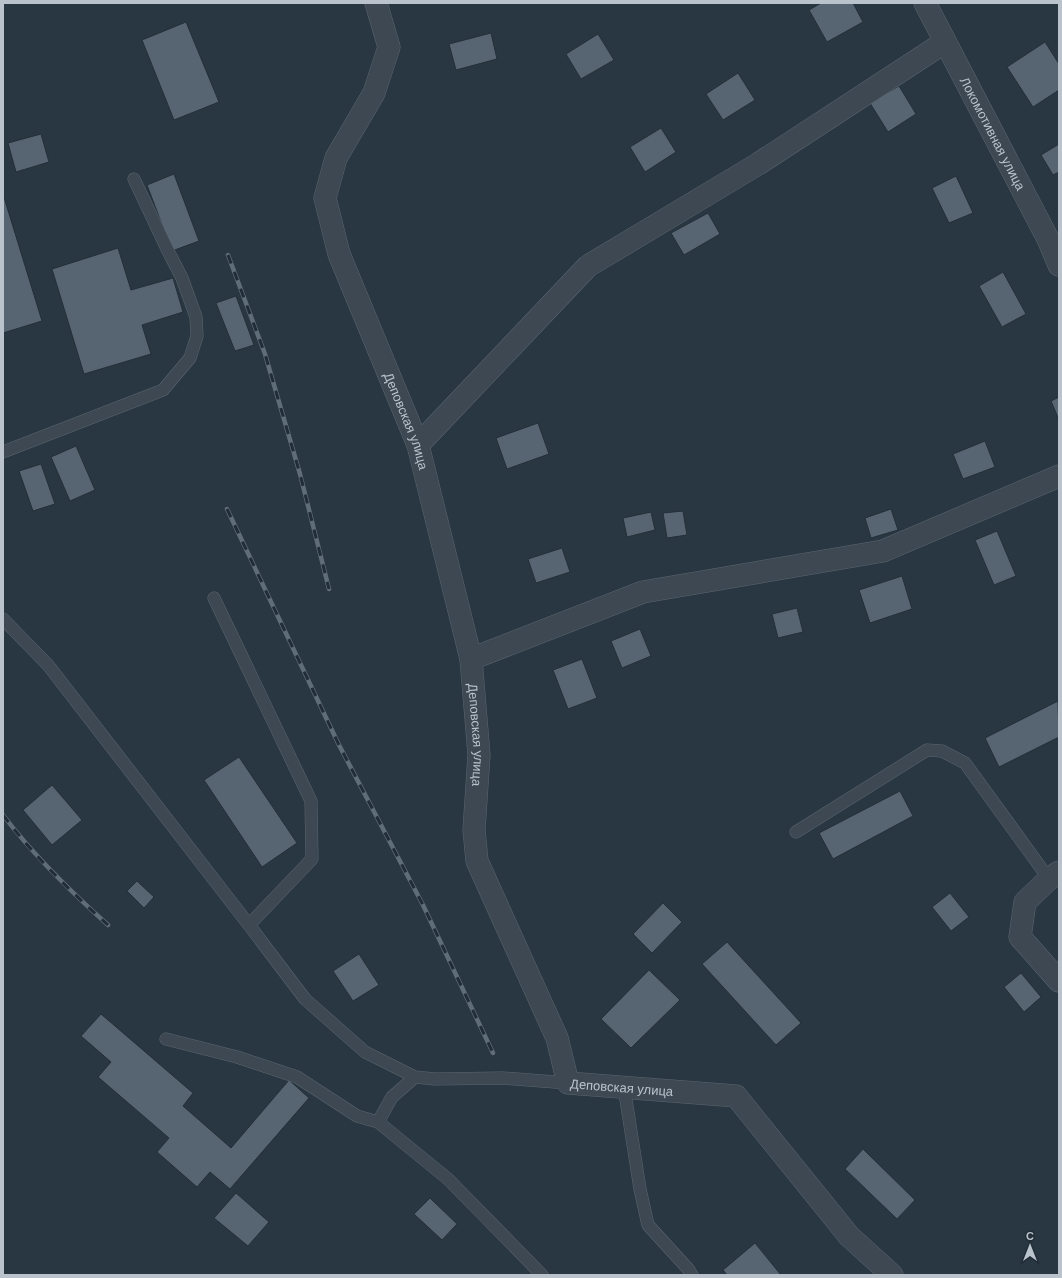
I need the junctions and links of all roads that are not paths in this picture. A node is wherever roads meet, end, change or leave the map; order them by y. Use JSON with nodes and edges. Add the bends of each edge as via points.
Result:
{"nodes":[{"id":1,"x":376,"y":3,"type":"edge"},
{"id":2,"x":925,"y":3,"type":"edge"},
{"id":3,"x":945,"y":42,"type":"junction"},
{"id":4,"x":134,"y":179,"type":"dead end"},
{"id":5,"x":1059,"y":265,"type":"edge"},
{"id":6,"x":418,"y":445,"type":"junction"},
{"id":7,"x":3,"y":452,"type":"edge"},
{"id":8,"x":1059,"y":476,"type":"edge"},
{"id":9,"x":214,"y":598,"type":"dead end"},
{"id":10,"x":3,"y":619,"type":"edge"},
{"id":11,"x":471,"y":659,"type":"junction"},
{"id":12,"x":796,"y":832,"type":"dead end"},
{"id":13,"x":1054,"y":876,"type":"edge"},
{"id":14,"x":249,"y":925,"type":"junction"},
{"id":15,"x":1059,"y":981,"type":"edge"},
{"id":16,"x":166,"y":1039,"type":"dead end"},
{"id":17,"x":415,"y":1077,"type":"junction"},
{"id":18,"x":568,"y":1083,"type":"junction"},
{"id":19,"x":624,"y":1087,"type":"junction"},
{"id":20,"x":378,"y":1122,"type":"junction"},
{"id":21,"x":542,"y":1275,"type":"edge"},
{"id":22,"x":692,"y":1275,"type":"edge"},
{"id":23,"x":892,"y":1275,"type":"edge"}],
"edges":[{"from":1,"to":6,"type":"street","name":"Деповская улица","via":[[389,47],[374,93],[336,158],[325,198],[339,254]]},
{"from":2,"to":3,"type":"street","name":"Локомотивная улица"},
{"from":3,"to":5,"type":"street","name":"Локомотивная улица","via":[[1048,239]]},
{"from":3,"to":6,"type":"street","via":[[758,164],[588,266]]},
{"from":4,"to":7,"type":"lane","via":[[182,278],[196,317],[197,336],[190,358],[163,390]]},
{"from":6,"to":11,"type":"street","name":"Деповская улица"},
{"from":8,"to":11,"type":"street","via":[[883,551],[643,592]]},
{"from":9,"to":14,"type":"lane","via":[[311,801],[312,859]]},
{"from":10,"to":14,"type":"lane","via":[[48,665]]},
{"from":11,"to":18,"type":"street","name":"Деповская улица","via":[[479,755],[474,830],[477,861],[557,1038]]},
{"from":12,"to":13,"type":"lane","via":[[927,750],[942,751],[965,763]]},
{"from":13,"to":15,"type":"street","via":[[1026,902],[1020,937]]},
{"from":14,"to":17,"type":"lane","via":[[305,999],[365,1052]]},
{"from":16,"to":20,"type":"lane","via":[[237,1057],[297,1077],[357,1116]]},
{"from":17,"to":18,"type":"lane","via":[[503,1078]]},
{"from":17,"to":20,"type":"lane","via":[[392,1097]]},
{"from":18,"to":19,"type":"street","name":"Деповская улица"},
{"from":19,"to":22,"type":"lane","via":[[648,1225]]},
{"from":19,"to":23,"type":"street","name":"Деповская улица","via":[[736,1096],[849,1236]]},
{"from":20,"to":21,"type":"lane","via":[[448,1179]]}]}
